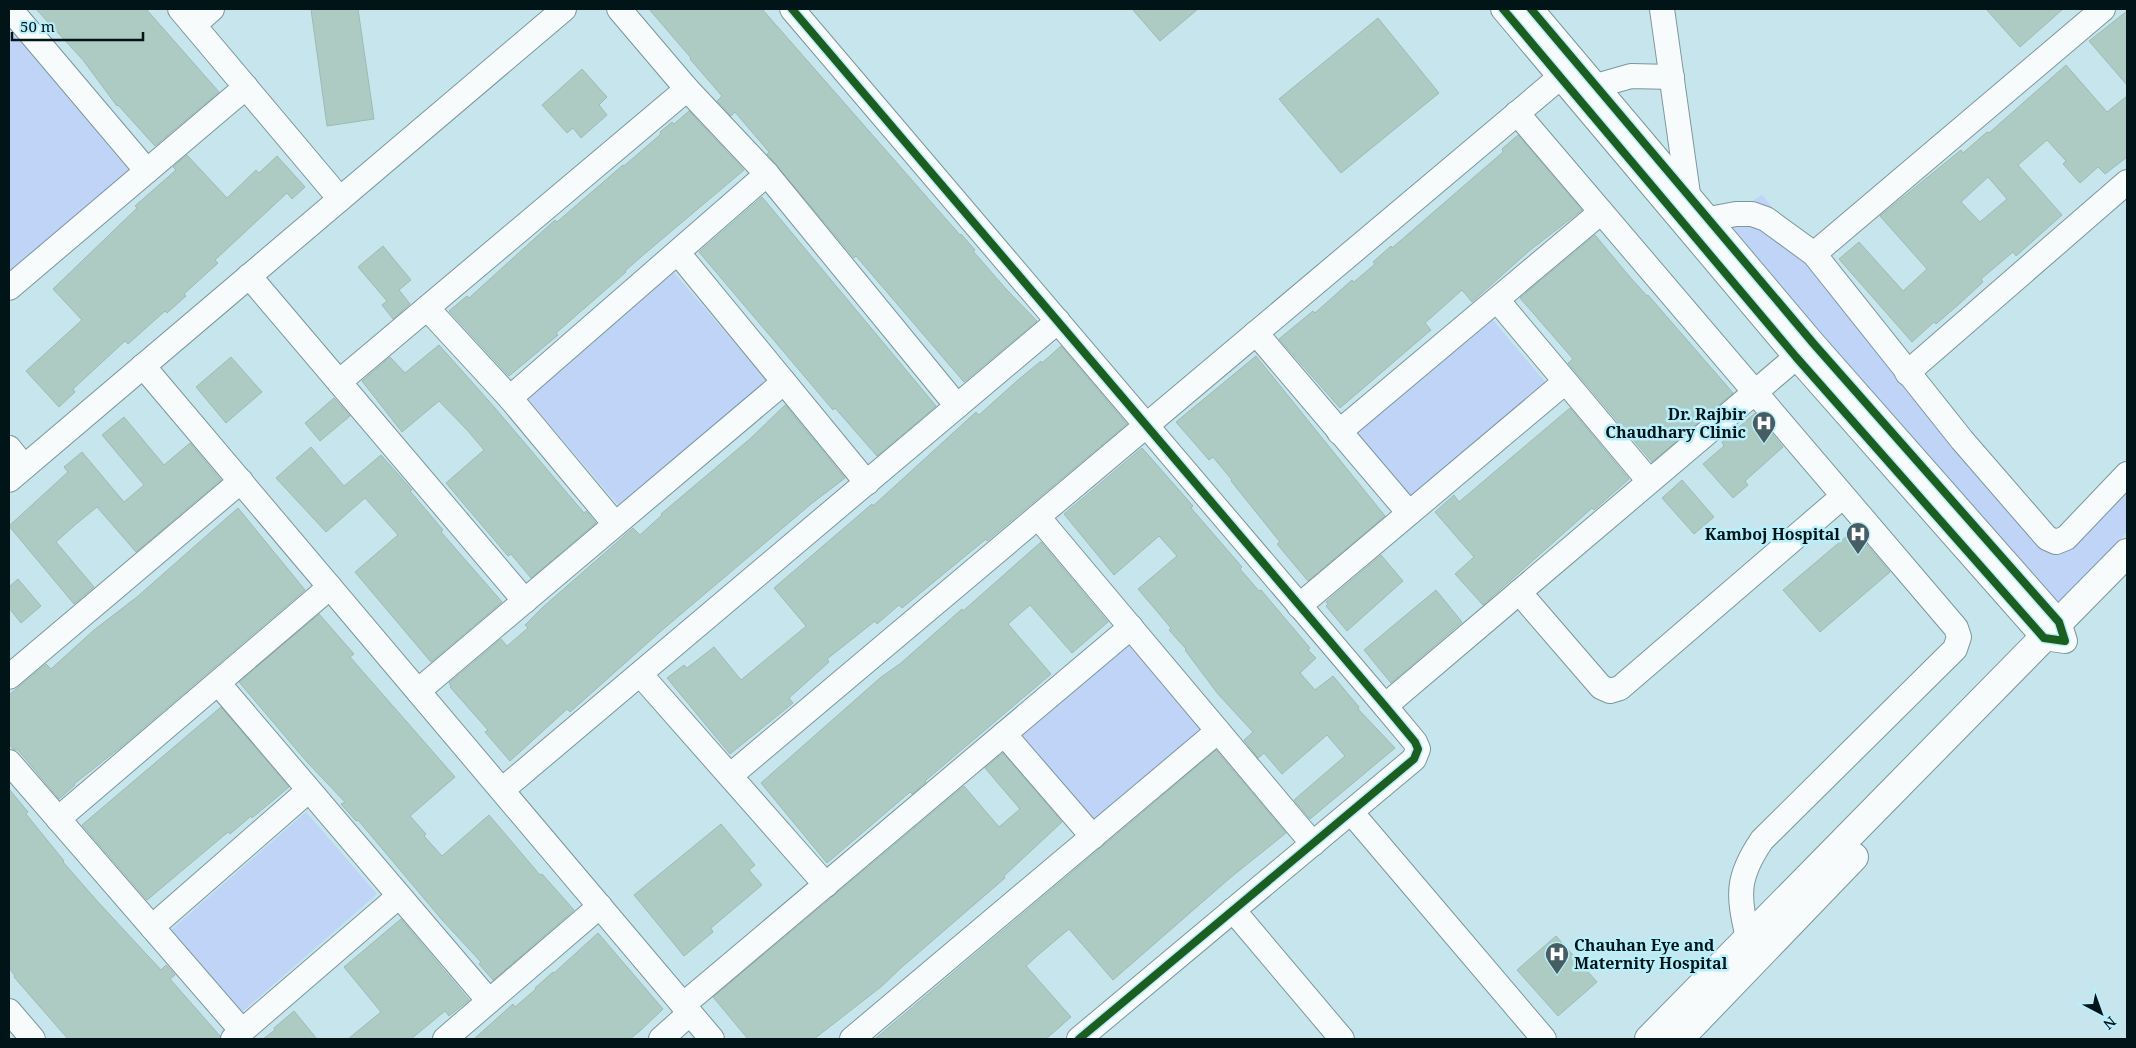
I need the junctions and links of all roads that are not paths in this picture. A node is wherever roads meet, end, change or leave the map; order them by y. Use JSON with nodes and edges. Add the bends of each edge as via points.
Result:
{"nodes":[{"id":1,"x":10,"y":9,"type":"edge"},
{"id":2,"x":212,"y":9,"type":"edge"},
{"id":3,"x":564,"y":9,"type":"edge"},
{"id":4,"x":618,"y":9,"type":"edge"},
{"id":5,"x":792,"y":9,"type":"edge"},
{"id":6,"x":1502,"y":9,"type":"edge"},
{"id":7,"x":1531,"y":9,"type":"edge"},
{"id":8,"x":1662,"y":9,"type":"edge"},
{"id":9,"x":2103,"y":9,"type":"edge"},
{"id":10,"x":187,"y":17,"type":"edge"},
{"id":11,"x":1568,"y":70,"type":"junction"},
{"id":12,"x":1672,"y":77,"type":"junction"},
{"id":13,"x":1596,"y":86,"type":"junction"},
{"id":14,"x":246,"y":87,"type":"junction"},
{"id":15,"x":687,"y":89,"type":"junction"},
{"id":16,"x":1517,"y":113,"type":"junction"},
{"id":17,"x":147,"y":171,"type":"junction"},
{"id":18,"x":767,"y":174,"type":"junction"},
{"id":19,"x":2127,"y":182,"type":"edge"},
{"id":20,"x":1688,"y":194,"type":"junction"},
{"id":21,"x":340,"y":199,"type":"junction"},
{"id":22,"x":1601,"y":212,"type":"junction"},
{"id":23,"x":1709,"y":219,"type":"junction"},
{"id":24,"x":678,"y":253,"type":"junction"},
{"id":25,"x":1814,"y":254,"type":"junction"},
{"id":26,"x":249,"y":276,"type":"junction"},
{"id":27,"x":9,"y":288,"type":"edge"},
{"id":28,"x":1497,"y":300,"type":"junction"},
{"id":29,"x":427,"y":308,"type":"junction"},
{"id":30,"x":1058,"y":321,"type":"junction"},
{"id":31,"x":1256,"y":333,"type":"junction"},
{"id":32,"x":1804,"y":350,"type":"junction"},
{"id":33,"x":143,"y":366,"type":"junction"},
{"id":34,"x":1907,"y":373,"type":"junction"},
{"id":35,"x":339,"y":382,"type":"junction"},
{"id":36,"x":784,"y":382,"type":"junction"},
{"id":37,"x":1565,"y":382,"type":"junction"},
{"id":38,"x":1754,"y":393,"type":"junction"},
{"id":39,"x":510,"y":398,"type":"junction"},
{"id":40,"x":957,"y":406,"type":"junction"},
{"id":41,"x":1146,"y":425,"type":"junction"},
{"id":42,"x":1339,"y":432,"type":"junction"},
{"id":43,"x":9,"y":448,"type":"edge"},
{"id":44,"x":16,"y":473,"type":"edge"},
{"id":45,"x":2127,"y":474,"type":"edge"},
{"id":46,"x":241,"y":481,"type":"junction"},
{"id":47,"x":1649,"y":482,"type":"junction"},
{"id":48,"x":866,"y":483,"type":"junction"},
{"id":49,"x":1842,"y":497,"type":"junction"},
{"id":50,"x":1409,"y":513,"type":"junction"},
{"id":51,"x":1038,"y":517,"type":"junction"},
{"id":52,"x":615,"y":524,"type":"junction"},
{"id":53,"x":2127,"y":553,"type":"edge"},
{"id":54,"x":2127,"y":580,"type":"edge"},
{"id":55,"x":330,"y":587,"type":"junction"},
{"id":56,"x":1520,"y":592,"type":"junction"},
{"id":57,"x":525,"y":601,"type":"junction"},
{"id":58,"x":1300,"y":606,"type":"junction"},
{"id":59,"x":1131,"y":627,"type":"junction"},
{"id":60,"x":2056,"y":634,"type":"junction"},
{"id":61,"x":640,"y":674,"type":"junction"},
{"id":62,"x":9,"y":677,"type":"edge"},
{"id":63,"x":218,"y":683,"type":"junction"},
{"id":64,"x":418,"y":691,"type":"junction"},
{"id":65,"x":1384,"y":706,"type":"junction"},
{"id":66,"x":1218,"y":732,"type":"junction"},
{"id":67,"x":1004,"y":734,"type":"junction"},
{"id":68,"x":9,"y":762,"type":"edge"},
{"id":69,"x":731,"y":775,"type":"junction"},
{"id":70,"x":309,"y":790,"type":"junction"},
{"id":71,"x":502,"y":790,"type":"junction"},
{"id":72,"x":1350,"y":812,"type":"junction"},
{"id":73,"x":58,"y":819,"type":"junction"},
{"id":74,"x":1093,"y":837,"type":"junction"},
{"id":75,"x":1313,"y":844,"type":"junction"},
{"id":76,"x":826,"y":885,"type":"junction"},
{"id":77,"x":399,"y":896,"type":"junction"},
{"id":78,"x":600,"y":906,"type":"junction"},
{"id":79,"x":1233,"y":910,"type":"junction"},
{"id":80,"x":152,"y":926,"type":"junction"},
{"id":81,"x":1748,"y":938,"type":"junction"},
{"id":82,"x":489,"y":1001,"type":"junction"},
{"id":83,"x":687,"y":1009,"type":"junction"},
{"id":84,"x":9,"y":1011,"type":"edge"},
{"id":85,"x":238,"y":1035,"type":"edge"},
{"id":86,"x":1330,"y":1035,"type":"edge"},
{"id":87,"x":33,"y":1039,"type":"edge"},
{"id":88,"x":445,"y":1039,"type":"edge"},
{"id":89,"x":661,"y":1039,"type":"edge"},
{"id":90,"x":712,"y":1039,"type":"edge"},
{"id":91,"x":852,"y":1039,"type":"edge"},
{"id":92,"x":1079,"y":1039,"type":"edge"},
{"id":93,"x":1544,"y":1039,"type":"edge"},
{"id":94,"x":1648,"y":1039,"type":"edge"},
{"id":95,"x":1679,"y":1039,"type":"edge"}],
"edges":[{"from":1,"to":17,"type":"street"},
{"from":2,"to":10,"type":"street"},
{"from":3,"to":21,"type":"street"},
{"from":4,"to":15,"type":"street"},
{"from":5,"to":30,"type":"street"},
{"from":6,"to":11,"type":"street"},
{"from":7,"to":11,"type":"street"},
{"from":8,"to":12,"type":"street"},
{"from":9,"to":25,"type":"street"},
{"from":10,"to":14,"type":"street"},
{"from":11,"to":13,"type":"street"},
{"from":11,"to":16,"type":"street"},
{"from":11,"to":32,"type":"street"},
{"from":12,"to":13,"type":"street","via":[[1631,76]]},
{"from":12,"to":20,"type":"street"},
{"from":13,"to":20,"type":"street"},
{"from":14,"to":17,"type":"street"},
{"from":14,"to":21,"type":"street"},
{"from":15,"to":18,"type":"street"},
{"from":15,"to":29,"type":"street"},
{"from":16,"to":22,"type":"street"},
{"from":16,"to":31,"type":"street"},
{"from":17,"to":27,"type":"street"},
{"from":18,"to":24,"type":"street"},
{"from":18,"to":40,"type":"street"},
{"from":19,"to":34,"type":"street"},
{"from":20,"to":23,"type":"street"},
{"from":21,"to":26,"type":"street"},
{"from":22,"to":28,"type":"street"},
{"from":22,"to":38,"type":"street"},
{"from":23,"to":25,"type":"street","via":[[1752,214],[1766,219]]},
{"from":23,"to":32,"type":"street"},
{"from":24,"to":36,"type":"street"},
{"from":24,"to":39,"type":"street"},
{"from":25,"to":34,"type":"street"},
{"from":26,"to":33,"type":"street"},
{"from":26,"to":35,"type":"street"},
{"from":28,"to":37,"type":"street"},
{"from":28,"to":42,"type":"street"},
{"from":29,"to":35,"type":"street"},
{"from":29,"to":39,"type":"street"},
{"from":30,"to":40,"type":"street"},
{"from":30,"to":41,"type":"street"},
{"from":31,"to":41,"type":"street"},
{"from":31,"to":42,"type":"street"},
{"from":32,"to":38,"type":"street"},
{"from":32,"to":60,"type":"street"},
{"from":33,"to":44,"type":"street"},
{"from":33,"to":46,"type":"street"},
{"from":34,"to":45,"type":"street","via":[[2047,538],[2056,542],[2066,538]]},
{"from":35,"to":57,"type":"street"},
{"from":36,"to":48,"type":"street"},
{"from":36,"to":52,"type":"street"},
{"from":37,"to":47,"type":"street"},
{"from":37,"to":50,"type":"street"},
{"from":38,"to":47,"type":"street"},
{"from":38,"to":49,"type":"street"},
{"from":39,"to":52,"type":"street"},
{"from":40,"to":48,"type":"street"},
{"from":41,"to":51,"type":"street"},
{"from":41,"to":58,"type":"street"},
{"from":42,"to":50,"type":"street"},
{"from":43,"to":44,"type":"street"},
{"from":46,"to":55,"type":"street"},
{"from":46,"to":62,"type":"street"},
{"from":47,"to":56,"type":"street"},
{"from":48,"to":61,"type":"street"},
{"from":49,"to":56,"type":"street","via":[[1620,688],[1610,691],[1601,687]]},
{"from":49,"to":81,"type":"street","via":[[1956,628],[1960,637],[1955,649],[1762,840],[1749,859],[1741,880],[1741,906]]},
{"from":50,"to":58,"type":"street"},
{"from":51,"to":59,"type":"street"},
{"from":51,"to":69,"type":"street"},
{"from":52,"to":57,"type":"street"},
{"from":53,"to":60,"type":"main road"},
{"from":54,"to":60,"type":"main road"},
{"from":55,"to":63,"type":"street"},
{"from":55,"to":64,"type":"street"},
{"from":56,"to":65,"type":"street"},
{"from":57,"to":64,"type":"street"},
{"from":58,"to":65,"type":"street"},
{"from":59,"to":66,"type":"street"},
{"from":59,"to":67,"type":"street"},
{"from":60,"to":81,"type":"main road"},
{"from":60,"to":95,"type":"main road"},
{"from":61,"to":69,"type":"street"},
{"from":61,"to":71,"type":"street"},
{"from":63,"to":70,"type":"street"},
{"from":63,"to":73,"type":"street"},
{"from":64,"to":71,"type":"street"},
{"from":65,"to":72,"type":"street","via":[[1418,749],[1414,759]]},
{"from":66,"to":74,"type":"street"},
{"from":66,"to":75,"type":"street"},
{"from":67,"to":74,"type":"street"},
{"from":67,"to":76,"type":"street"},
{"from":68,"to":73,"type":"street"},
{"from":69,"to":76,"type":"street"},
{"from":70,"to":77,"type":"street"},
{"from":70,"to":80,"type":"street"},
{"from":71,"to":78,"type":"street"},
{"from":72,"to":75,"type":"street"},
{"from":72,"to":93,"type":"street"},
{"from":73,"to":80,"type":"street"},
{"from":74,"to":91,"type":"street"},
{"from":75,"to":79,"type":"street"},
{"from":76,"to":83,"type":"street"},
{"from":77,"to":82,"type":"street"},
{"from":77,"to":85,"type":"street"},
{"from":78,"to":82,"type":"street"},
{"from":78,"to":83,"type":"street"},
{"from":79,"to":86,"type":"street"},
{"from":79,"to":92,"type":"street"},
{"from":80,"to":85,"type":"street"},
{"from":81,"to":94,"type":"main road"},
{"from":82,"to":88,"type":"street"},
{"from":83,"to":89,"type":"street"},
{"from":83,"to":90,"type":"street"},
{"from":84,"to":87,"type":"street"}]}
